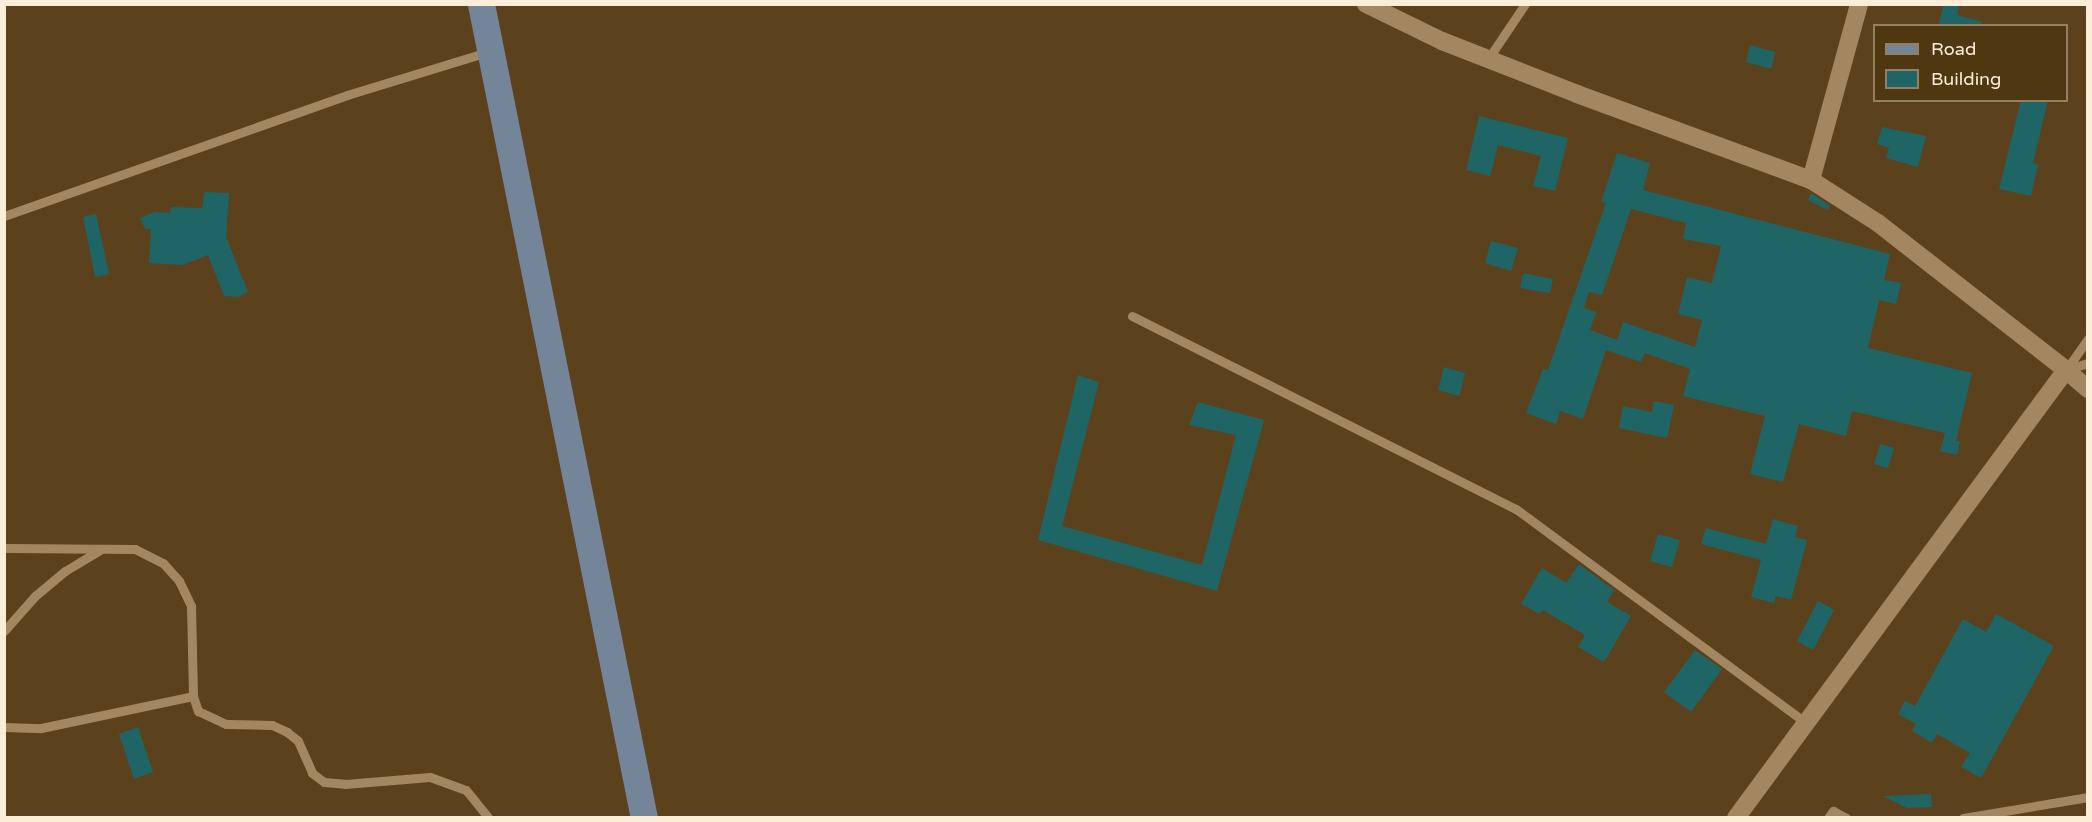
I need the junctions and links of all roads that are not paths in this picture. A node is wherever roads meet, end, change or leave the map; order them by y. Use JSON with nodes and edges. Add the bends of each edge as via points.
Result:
{"nodes":[{"id":1,"x":481,"y":4,"type":"edge"},
{"id":2,"x":1366,"y":4,"type":"edge"},
{"id":3,"x":1525,"y":4,"type":"edge"},
{"id":4,"x":1859,"y":4,"type":"edge"},
{"id":5,"x":491,"y":51,"type":"junction"},
{"id":6,"x":1488,"y":59,"type":"junction"},
{"id":7,"x":1811,"y":180,"type":"junction"},
{"id":8,"x":4,"y":216,"type":"edge"},
{"id":9,"x":1132,"y":316,"type":"dead end"},
{"id":10,"x":2088,"y":339,"type":"edge"},
{"id":11,"x":2088,"y":363,"type":"edge"},
{"id":12,"x":2066,"y":370,"type":"junction"},
{"id":13,"x":2088,"y":389,"type":"edge"},
{"id":14,"x":4,"y":548,"type":"edge"},
{"id":15,"x":102,"y":549,"type":"junction"},
{"id":16,"x":4,"y":631,"type":"edge"},
{"id":17,"x":193,"y":696,"type":"junction"},
{"id":18,"x":1806,"y":723,"type":"junction"},
{"id":19,"x":4,"y":727,"type":"edge"},
{"id":20,"x":2088,"y":797,"type":"edge"},
{"id":21,"x":489,"y":818,"type":"edge"},
{"id":22,"x":644,"y":818,"type":"edge"},
{"id":23,"x":1736,"y":818,"type":"edge"},
{"id":24,"x":1828,"y":818,"type":"edge"},
{"id":25,"x":1846,"y":818,"type":"edge"},
{"id":26,"x":1963,"y":818,"type":"edge"}],
"edges":[{"from":1,"to":5,"type":"main road"},
{"from":2,"to":6,"type":"street"},
{"from":3,"to":6,"type":"lane"},
{"from":4,"to":7,"type":"street"},
{"from":5,"to":8,"type":"lane","via":[[347,95]]},
{"from":5,"to":22,"type":"main road"},
{"from":6,"to":7,"type":"street"},
{"from":7,"to":12,"type":"street","via":[[1878,223]]},
{"from":9,"to":18,"type":"lane","via":[[1516,509]]},
{"from":10,"to":12,"type":"lane"},
{"from":11,"to":12,"type":"lane"},
{"from":12,"to":13,"type":"street"},
{"from":12,"to":18,"type":"street"},
{"from":14,"to":15,"type":"lane"},
{"from":15,"to":16,"type":"lane","via":[[42,589]]},
{"from":15,"to":17,"type":"lane","via":[[135,549],[162,563],[179,581],[190,606]]},
{"from":17,"to":19,"type":"lane","via":[[41,728]]},
{"from":17,"to":21,"type":"lane","via":[[198,711],[213,720],[272,724],[287,732],[298,741],[312,773],[324,782],[430,777],[466,790]]},
{"from":18,"to":23,"type":"street"},
{"from":20,"to":26,"type":"lane"},
{"from":24,"to":25,"type":"lane","via":[[1833,811]]}]}
